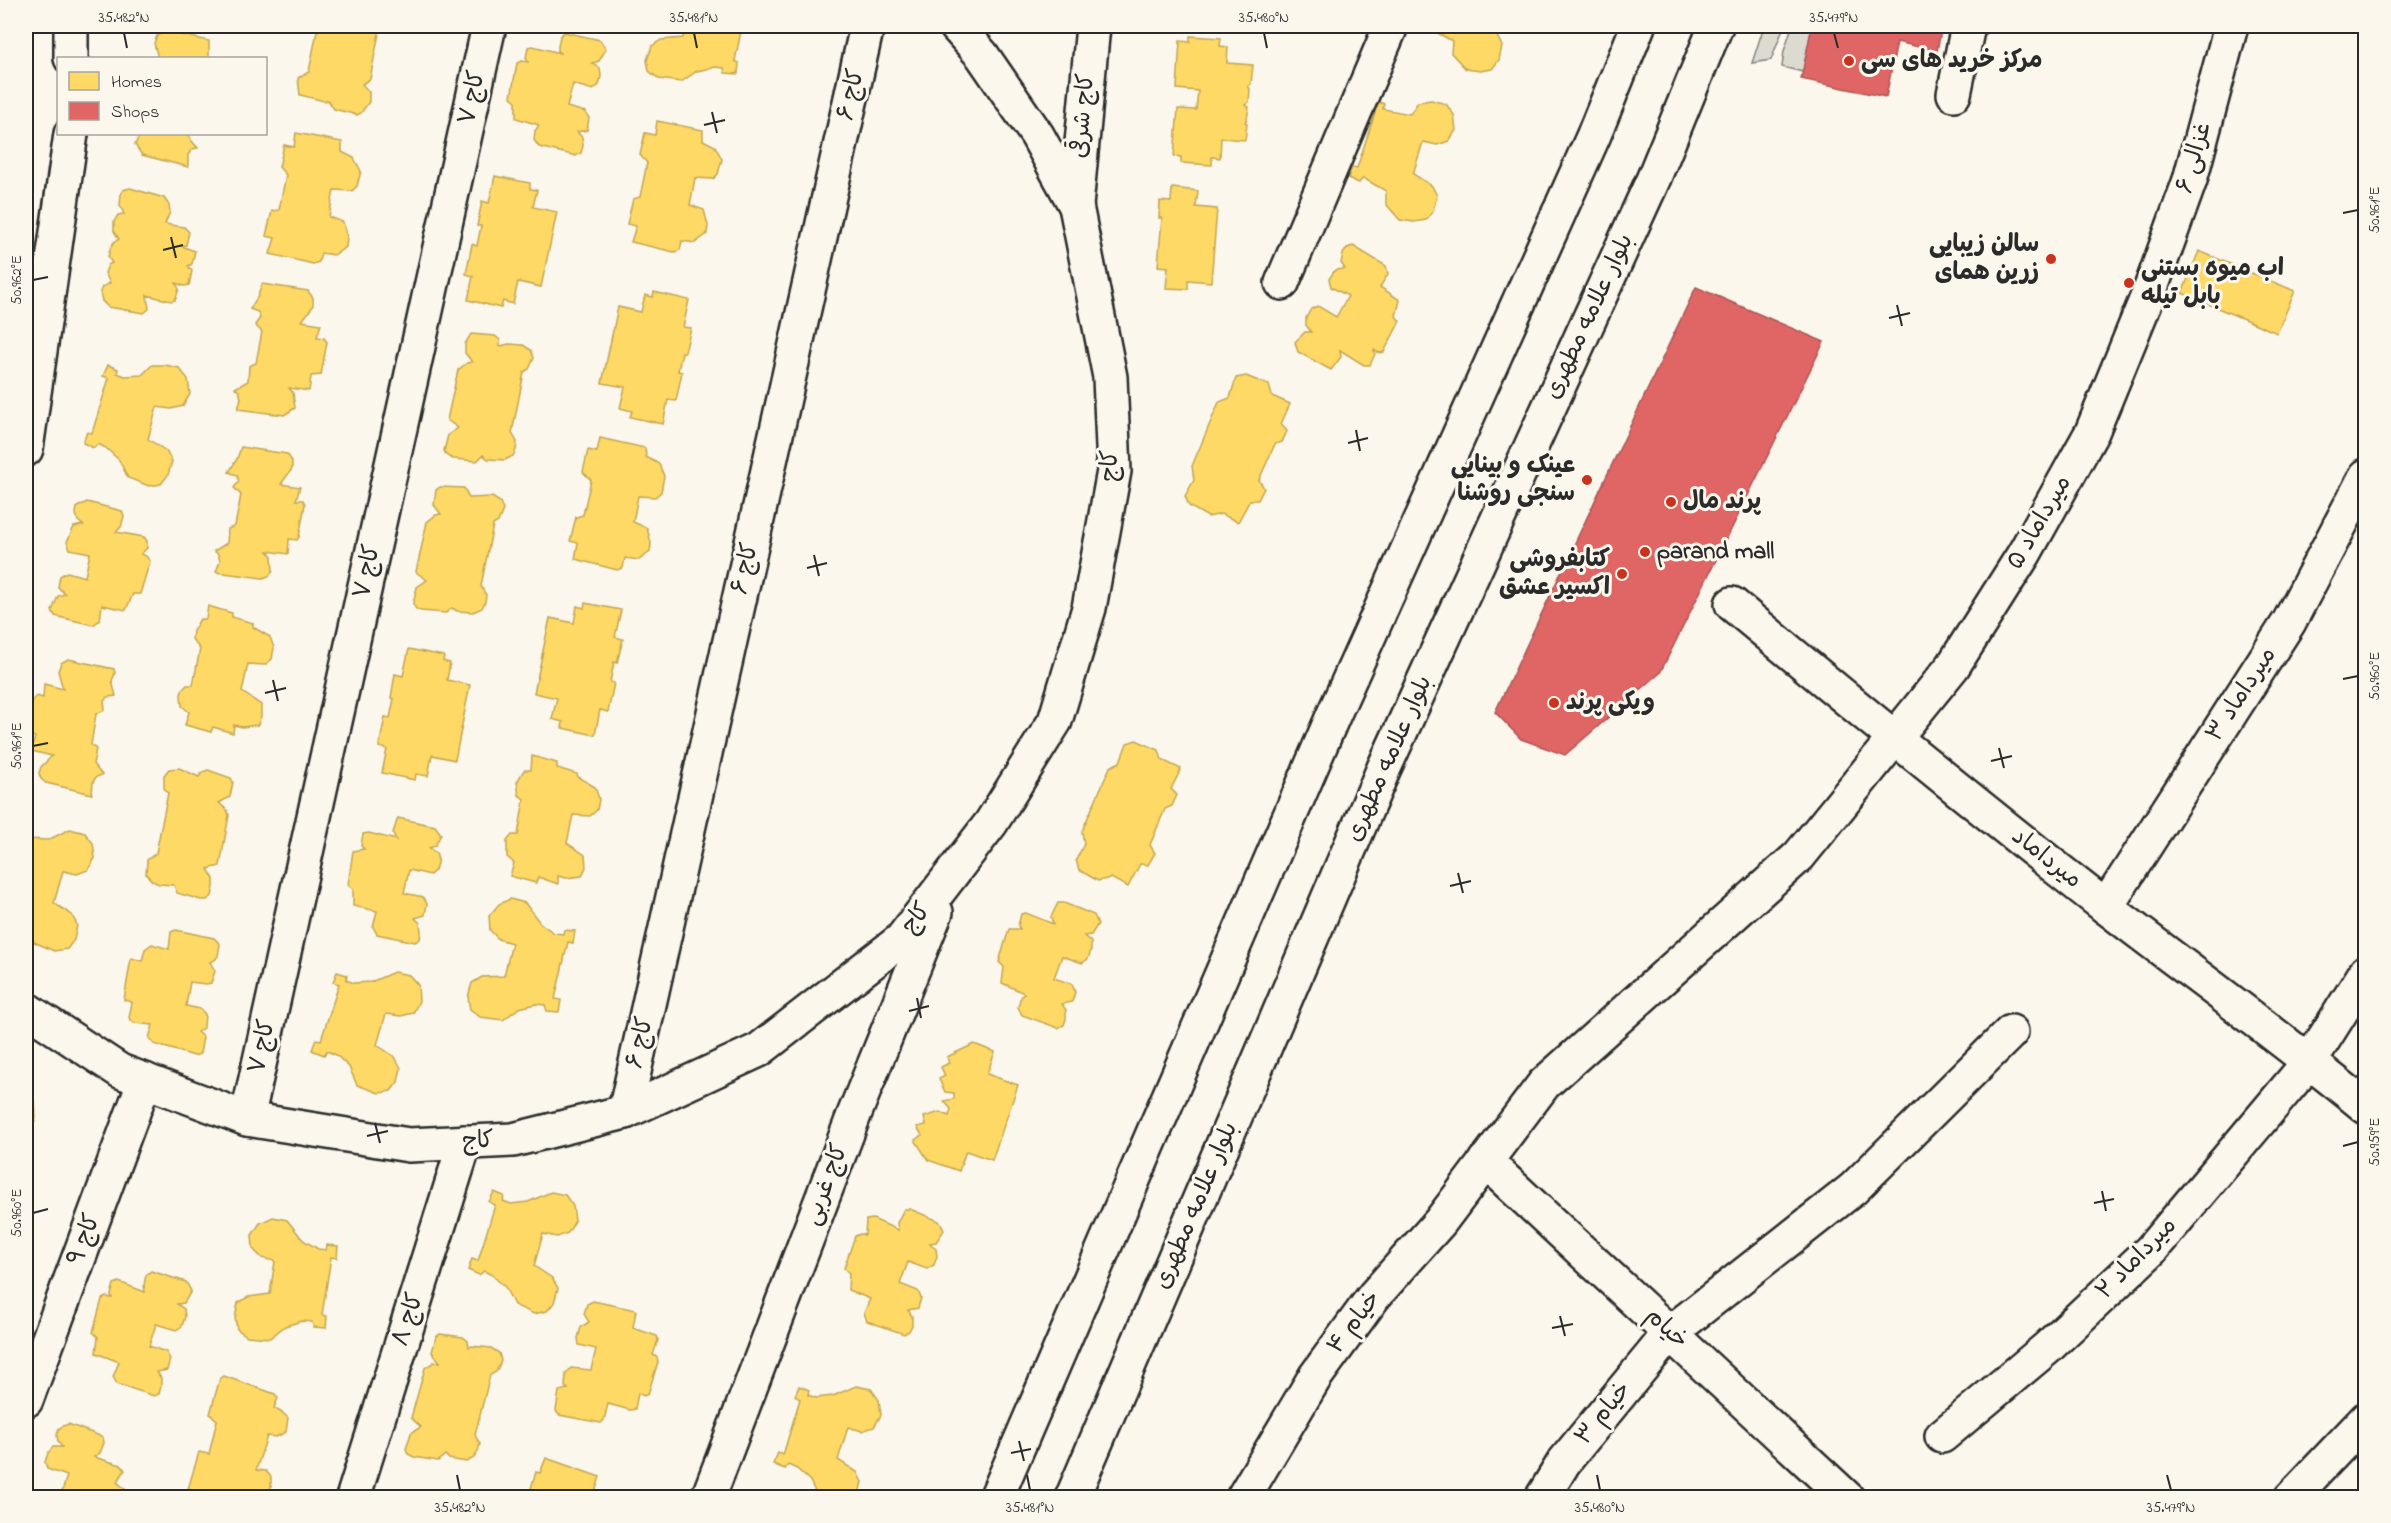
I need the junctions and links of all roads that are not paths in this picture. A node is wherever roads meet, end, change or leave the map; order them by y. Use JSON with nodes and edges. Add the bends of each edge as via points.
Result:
{"nodes":[{"id":1,"x":71,"y":26,"type":"edge"},
{"id":2,"x":489,"y":26,"type":"edge"},
{"id":3,"x":867,"y":26,"type":"edge"},
{"id":4,"x":956,"y":26,"type":"edge"},
{"id":5,"x":1092,"y":26,"type":"edge"},
{"id":6,"x":1391,"y":26,"type":"edge"},
{"id":7,"x":1638,"y":26,"type":"edge"},
{"id":8,"x":1716,"y":26,"type":"edge"},
{"id":9,"x":1968,"y":26,"type":"edge"},
{"id":10,"x":2231,"y":26,"type":"edge"},
{"id":11,"x":71,"y":57,"type":"edge"},
{"id":12,"x":1954,"y":94,"type":"dead end"},
{"id":13,"x":71,"y":135,"type":"edge"},
{"id":14,"x":1076,"y":206,"type":"junction"},
{"id":15,"x":1282,"y":283,"type":"dead end"},
{"id":16,"x":2151,"y":288,"type":"joint"},
{"id":17,"x":26,"y":450,"type":"edge"},
{"id":18,"x":2366,"y":476,"type":"edge"},
{"id":19,"x":1732,"y":604,"type":"dead end"},
{"id":20,"x":1894,"y":739,"type":"junction"},
{"id":21,"x":951,"y":875,"type":"junction"},
{"id":22,"x":2106,"y":907,"type":"junction"},
{"id":23,"x":2366,"y":972,"type":"edge"},
{"id":24,"x":26,"y":1009,"type":"edge"},
{"id":25,"x":2011,"y":1032,"type":"dead end"},
{"id":26,"x":2310,"y":1061,"type":"junction"},
{"id":27,"x":145,"y":1080,"type":"junction"},
{"id":28,"x":2366,"y":1107,"type":"edge"},
{"id":29,"x":625,"y":1112,"type":"junction"},
{"id":30,"x":247,"y":1119,"type":"junction"},
{"id":31,"x":465,"y":1142,"type":"junction"},
{"id":32,"x":1485,"y":1161,"type":"junction"},
{"id":33,"x":1670,"y":1333,"type":"junction"},
{"id":34,"x":26,"y":1400,"type":"edge"},
{"id":35,"x":2366,"y":1419,"type":"edge"},
{"id":36,"x":1941,"y":1436,"type":"dead end"},
{"id":37,"x":353,"y":1497,"type":"edge"},
{"id":38,"x":708,"y":1497,"type":"edge"},
{"id":39,"x":996,"y":1497,"type":"edge"},
{"id":40,"x":1072,"y":1497,"type":"edge"},
{"id":41,"x":1243,"y":1497,"type":"edge"},
{"id":42,"x":1542,"y":1497,"type":"edge"},
{"id":43,"x":1847,"y":1497,"type":"edge"},
{"id":44,"x":2291,"y":1497,"type":"edge"}],
"edges":[{"from":1,"to":11,"type":"street"},
{"from":2,"to":30,"type":"street","name":"کاج ۷"},
{"from":3,"to":29,"type":"street","name":"کاج ۶"},
{"from":4,"to":14,"type":"street","name":"کاج","via":[[982,55],[1037,135]]},
{"from":5,"to":14,"type":"street","name":"کاج شرقی"},
{"from":6,"to":15,"type":"street"},
{"from":7,"to":39,"type":"street","via":[[1593,137],[1333,716]]},
{"from":8,"to":40,"type":"street","name":"بلوار علامه مطهری","via":[[1653,180],[1384,768]]},
{"from":9,"to":12,"type":"street"},
{"from":10,"to":16,"type":"street","name":"غزالی ۶","via":[[2190,180]]},
{"from":13,"to":17,"type":"street"},
{"from":14,"to":21,"type":"street","name":"کاج","via":[[1110,376],[1114,471],[1089,608],[1054,721],[991,823]]},
{"from":16,"to":20,"type":"street","name":"میرداماد ۵","via":[[2092,432],[2024,554],[1953,666]]},
{"from":18,"to":22,"type":"street","name":"میرداماد ۳","via":[[2289,622]]},
{"from":19,"to":20,"type":"street","name":"میرداماد"},
{"from":20,"to":22,"type":"street","name":"میرداماد"},
{"from":20,"to":32,"type":"street","name":"میرداماد ۵","via":[[1798,856],[1544,1084]]},
{"from":21,"to":29,"type":"street","name":"کاج","via":[[901,940],[759,1050]]},
{"from":21,"to":38,"type":"street","name":"کاج غربی","via":[[854,1115]]},
{"from":22,"to":26,"type":"street","name":"میرداماد"},
{"from":23,"to":26,"type":"street","name":"میرداماد ۲"},
{"from":24,"to":27,"type":"street","name":"کاج","via":[[120,1071]]},
{"from":25,"to":33,"type":"street","name":"خیام ۳","via":[[1852,1189]]},
{"from":26,"to":28,"type":"street","name":"میرداماد"},
{"from":26,"to":36,"type":"street","name":"میرداماد ۲","via":[[2151,1250],[2047,1348]]},
{"from":27,"to":30,"type":"street","name":"کاج"},
{"from":27,"to":34,"type":"street","name":"کاج ۹"},
{"from":29,"to":31,"type":"street","name":"کاج","via":[[513,1140]]},
{"from":30,"to":31,"type":"street","name":"کاج","via":[[409,1145]]},
{"from":31,"to":37,"type":"street","name":"کاج ۸"},
{"from":32,"to":33,"type":"street","name":"خیام"},
{"from":32,"to":41,"type":"street","name":"خیام ۴","via":[[1440,1222],[1354,1323]]},
{"from":33,"to":42,"type":"street","name":"خیام ۳","via":[[1564,1462]]},
{"from":33,"to":43,"type":"street","name":"خیام"},
{"from":35,"to":44,"type":"street"}]}
